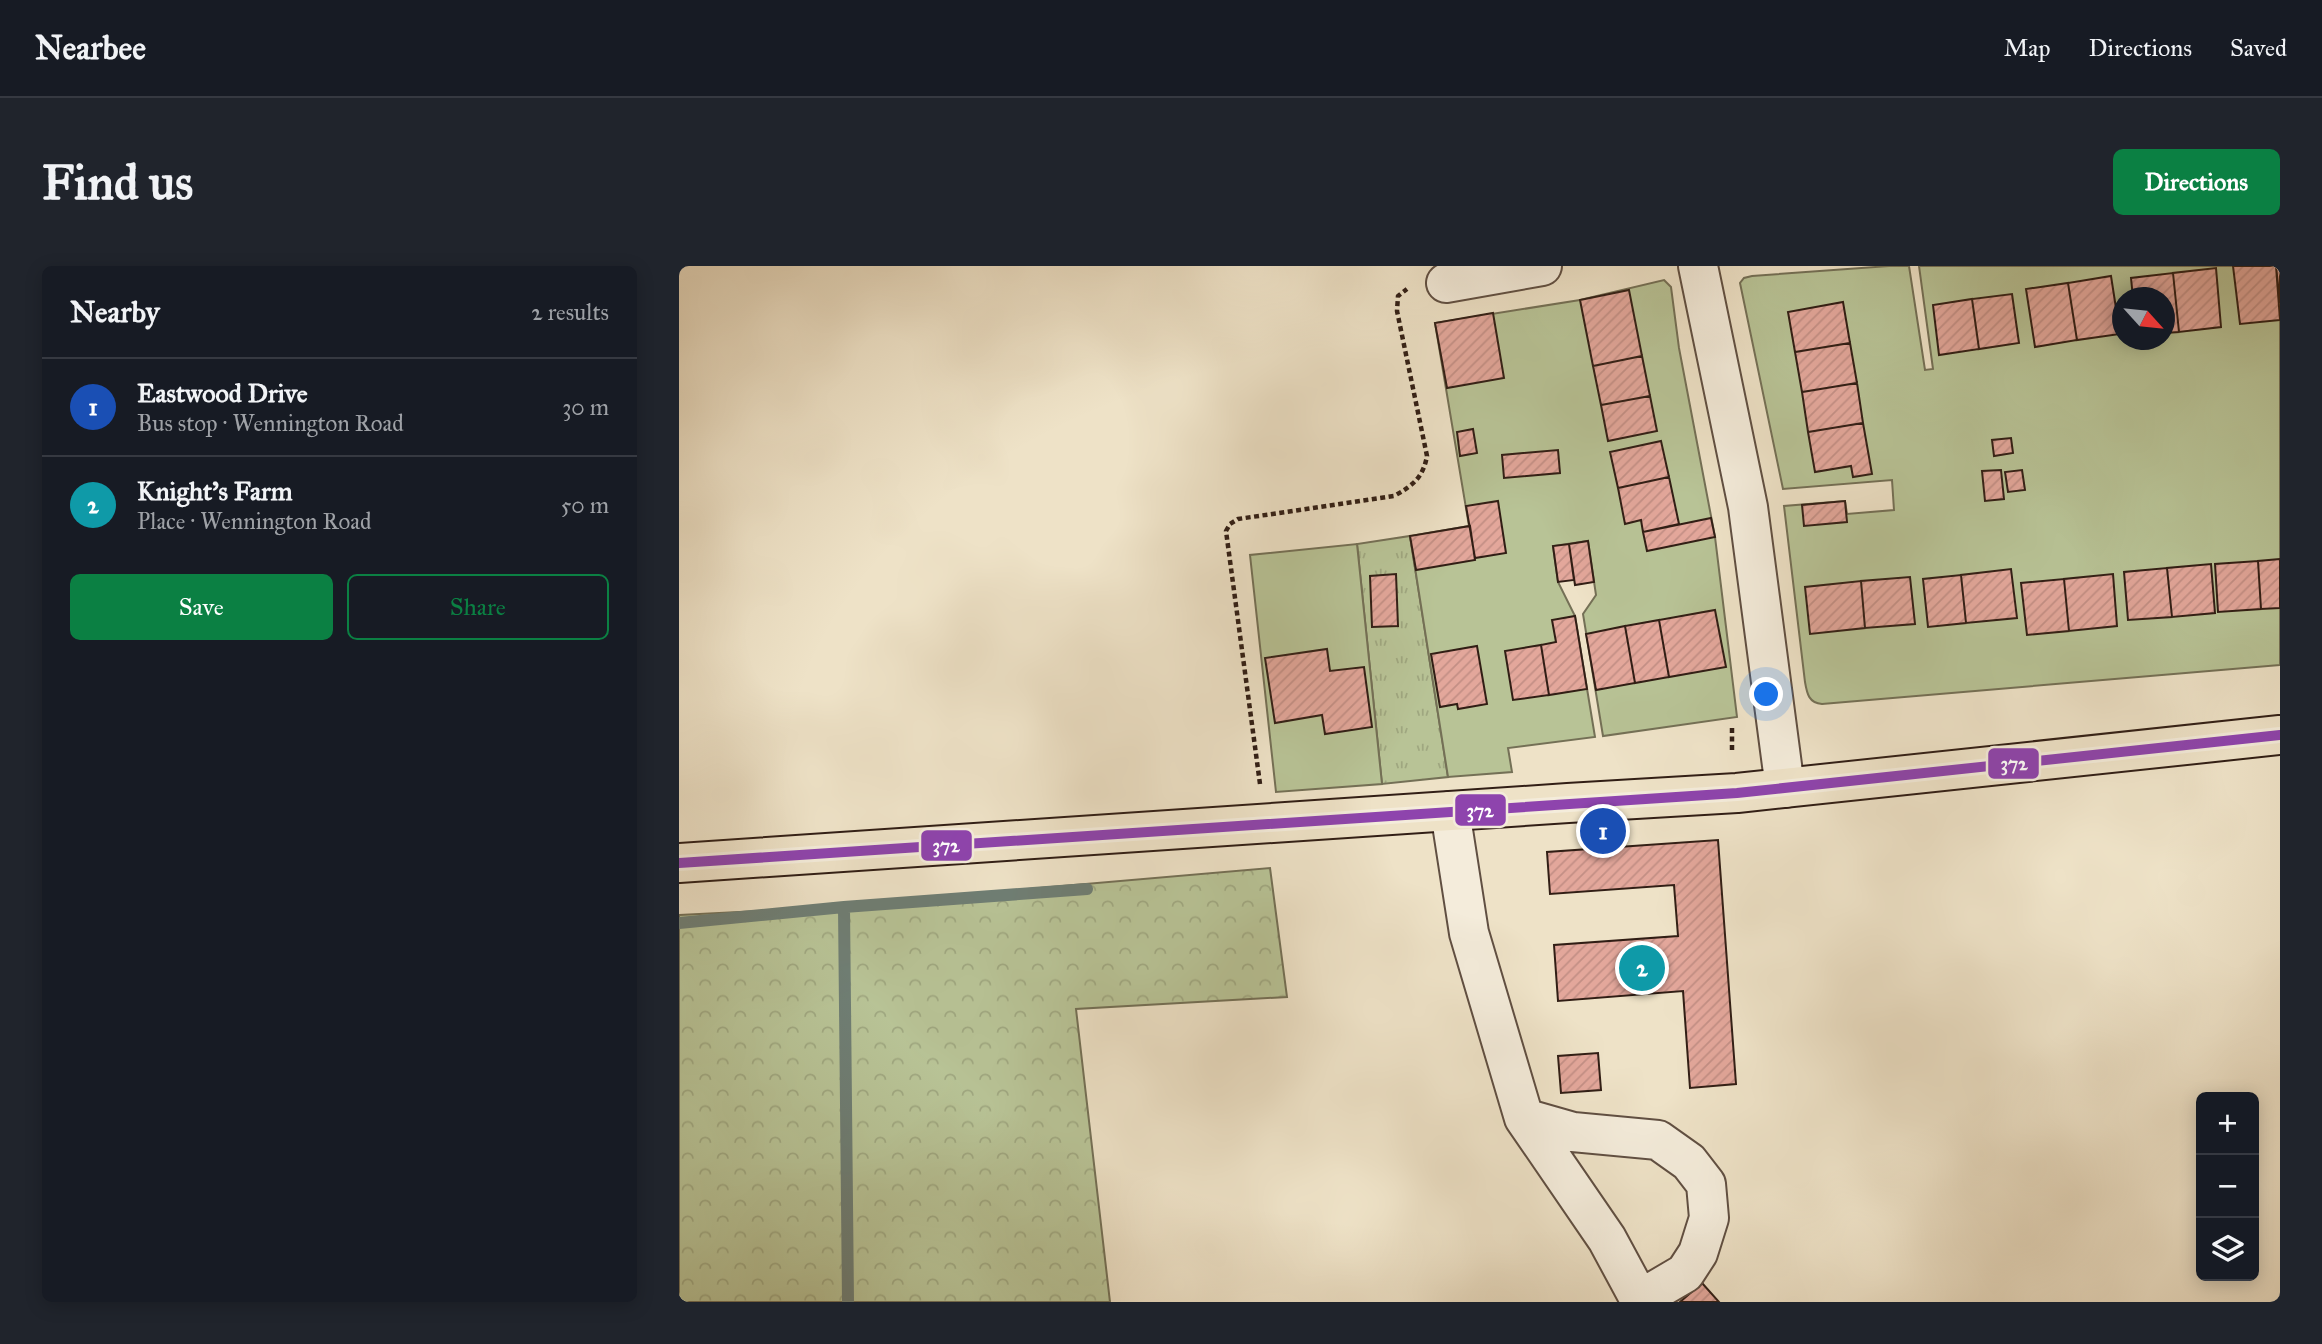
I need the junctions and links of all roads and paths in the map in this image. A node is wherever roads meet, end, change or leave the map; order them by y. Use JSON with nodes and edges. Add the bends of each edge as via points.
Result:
{"nodes":[{"id":1,"x":1542,"y":266,"type":"edge"},
{"id":2,"x":1698,"y":266,"type":"edge"},
{"id":3,"x":1446,"y":283,"type":"joint"},
{"id":4,"x":2280,"y":735,"type":"edge"},
{"id":5,"x":1785,"y":788,"type":"junction"},
{"id":6,"x":1450,"y":811,"type":"junction"},
{"id":7,"x":1262,"y":825,"type":"junction"},
{"id":8,"x":679,"y":863,"type":"edge"},
{"id":9,"x":1524,"y":1118,"type":"junction"},
{"id":10,"x":1640,"y":1301,"type":"edge"}],
"edges":[{"from":1,"to":3,"type":"street"},
{"from":2,"to":5,"type":"street","via":[[1748,507]]},
{"from":3,"to":7,"type":"path","via":[[1407,289],[1398,296],[1397,311],[1427,456],[1420,477],[1394,496],[1238,519],[1226,531]]},
{"from":4,"to":5,"type":"main road"},
{"from":5,"to":6,"type":"main road"},
{"from":6,"to":7,"type":"main road"},
{"from":6,"to":9,"type":"street","via":[[1469,933]]},
{"from":7,"to":8,"type":"main road"},
{"from":9,"to":10,"type":"street","via":[[1607,1240]]},
{"from":9,"to":10,"type":"street","via":[[1573,1132],[1658,1140],[1689,1162],[1706,1184],[1709,1218],[1698,1253],[1685,1273]]}]}
